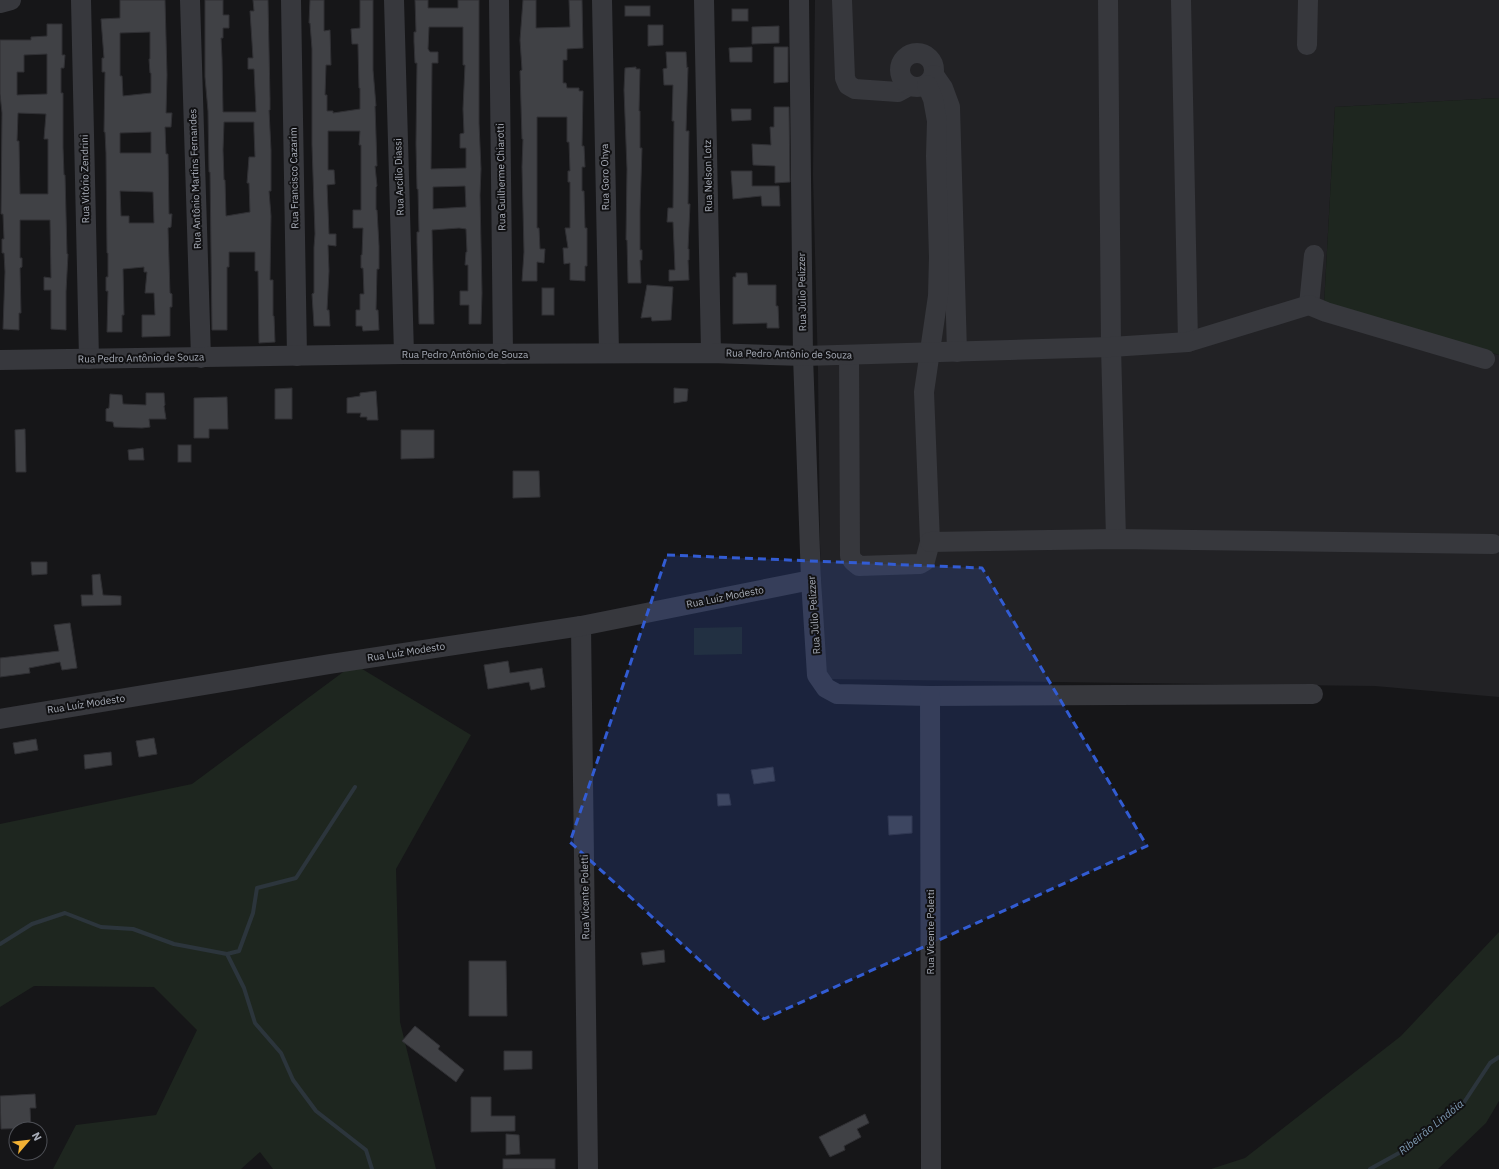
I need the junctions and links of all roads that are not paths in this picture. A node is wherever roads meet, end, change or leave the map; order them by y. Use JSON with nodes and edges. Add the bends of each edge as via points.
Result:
{"nodes":[{"id":1,"x":11,"y":0,"type":"edge"},
{"id":2,"x":81,"y":0,"type":"edge"},
{"id":3,"x":190,"y":0,"type":"edge"},
{"id":4,"x":291,"y":0,"type":"edge"},
{"id":5,"x":394,"y":0,"type":"edge"},
{"id":6,"x":499,"y":0,"type":"edge"},
{"id":7,"x":602,"y":0,"type":"edge"},
{"id":8,"x":704,"y":0,"type":"edge"},
{"id":9,"x":799,"y":0,"type":"edge"},
{"id":10,"x":842,"y":0,"type":"edge"},
{"id":11,"x":1108,"y":0,"type":"edge"},
{"id":12,"x":1180,"y":0,"type":"edge"},
{"id":13,"x":1308,"y":0,"type":"edge"},
{"id":14,"x":0,"y":3,"type":"edge"},
{"id":15,"x":1306,"y":45,"type":"dead end"},
{"id":16,"x":923,"y":82,"type":"junction"},
{"id":17,"x":1314,"y":255,"type":"dead end"},
{"id":18,"x":1309,"y":305,"type":"junction"},
{"id":19,"x":1188,"y":342,"type":"junction"},
{"id":20,"x":1111,"y":347,"type":"junction"},
{"id":21,"x":957,"y":352,"type":"junction"},
{"id":22,"x":609,"y":353,"type":"junction"},
{"id":23,"x":711,"y":353,"type":"junction"},
{"id":24,"x":930,"y":353,"type":"junction"},
{"id":25,"x":404,"y":354,"type":"junction"},
{"id":26,"x":503,"y":354,"type":"junction"},
{"id":27,"x":849,"y":355,"type":"junction"},
{"id":28,"x":297,"y":356,"type":"junction"},
{"id":29,"x":803,"y":356,"type":"junction"},
{"id":30,"x":201,"y":358,"type":"junction"},
{"id":31,"x":89,"y":359,"type":"junction"},
{"id":32,"x":1485,"y":359,"type":"dead end"},
{"id":33,"x":0,"y":360,"type":"edge"},
{"id":34,"x":1116,"y":539,"type":"junction"},
{"id":35,"x":930,"y":542,"type":"junction"},
{"id":36,"x":1493,"y":544,"type":"dead end"},
{"id":37,"x":811,"y":580,"type":"junction"},
{"id":38,"x":581,"y":626,"type":"junction"},
{"id":39,"x":1313,"y":694,"type":"dead end"},
{"id":40,"x":930,"y":696,"type":"junction"},
{"id":41,"x":0,"y":719,"type":"edge"},
{"id":42,"x":588,"y":1169,"type":"edge"},
{"id":43,"x":931,"y":1169,"type":"edge"}],
"edges":[{"from":1,"to":14,"type":"street"},
{"from":2,"to":31,"type":"street","name":"Rua Vitório Zendrini"},
{"from":3,"to":30,"type":"street","name":"Rua Antônio Martins Fernandes"},
{"from":4,"to":28,"type":"street","name":"Rua Francisco Cazarim"},
{"from":5,"to":25,"type":"street","name":"Rua Arcílio Diassi"},
{"from":6,"to":26,"type":"street","name":"Rua Guilherme Chiarotti"},
{"from":7,"to":22,"type":"street","name":"Rua Goro Ohya"},
{"from":8,"to":23,"type":"street","name":"Rua Nelson Lotz"},
{"from":9,"to":29,"type":"street","name":"Rua Júlio Pelizzer"},
{"from":10,"to":16,"type":"street","via":[[845,78],[848,85],[856,89],[898,92]]},
{"from":11,"to":20,"type":"street"},
{"from":12,"to":19,"type":"street"},
{"from":13,"to":15,"type":"street"},
{"from":16,"to":21,"type":"street","via":[[945,93],[950,107]]},
{"from":16,"to":24,"type":"street","via":[[933,99],[937,121],[938,296]]},
{"from":17,"to":18,"type":"street"},
{"from":18,"to":19,"type":"street","name":"Rua Pedro Antônio de Souza"},
{"from":18,"to":32,"type":"street"},
{"from":19,"to":20,"type":"street","name":"Rua Pedro Antônio de Souza"},
{"from":20,"to":21,"type":"street","name":"Rua Pedro Antônio de Souza"},
{"from":20,"to":34,"type":"street"},
{"from":21,"to":24,"type":"street","name":"Rua Pedro Antônio de Souza"},
{"from":22,"to":23,"type":"street","name":"Rua Pedro Antônio de Souza"},
{"from":22,"to":26,"type":"street","name":"Rua Pedro Antônio de Souza"},
{"from":23,"to":29,"type":"street","name":"Rua Pedro Antônio de Souza"},
{"from":24,"to":27,"type":"street","name":"Rua Pedro Antônio de Souza"},
{"from":24,"to":35,"type":"street","via":[[924,392]]},
{"from":25,"to":26,"type":"street","name":"Rua Pedro Antônio de Souza"},
{"from":25,"to":28,"type":"street","name":"Rua Pedro Antônio de Souza"},
{"from":27,"to":29,"type":"street","name":"Rua Pedro Antônio de Souza"},
{"from":27,"to":35,"type":"street","via":[[850,556],[859,566],[920,564],[925,561]]},
{"from":28,"to":30,"type":"street","name":"Rua Pedro Antônio de Souza"},
{"from":29,"to":37,"type":"street","name":"Rua Júlio Pelizzer"},
{"from":30,"to":31,"type":"street","name":"Rua Pedro Antônio de Souza"},
{"from":31,"to":33,"type":"street","name":"Rua Pedro Antônio de Souza"},
{"from":34,"to":35,"type":"street"},
{"from":34,"to":36,"type":"street"},
{"from":37,"to":38,"type":"street","name":"Rua Luíz Modesto"},
{"from":37,"to":40,"type":"street","name":"Rua Júlio Pelizzer","via":[[817,675],[826,688],[837,694]]},
{"from":38,"to":41,"type":"street","name":"Rua Luíz Modesto","via":[[330,664]]},
{"from":38,"to":42,"type":"street","name":"Rua Vicente Poletti"},
{"from":39,"to":40,"type":"street"},
{"from":40,"to":43,"type":"street","name":"Rua Vicente Poletti"}]}
